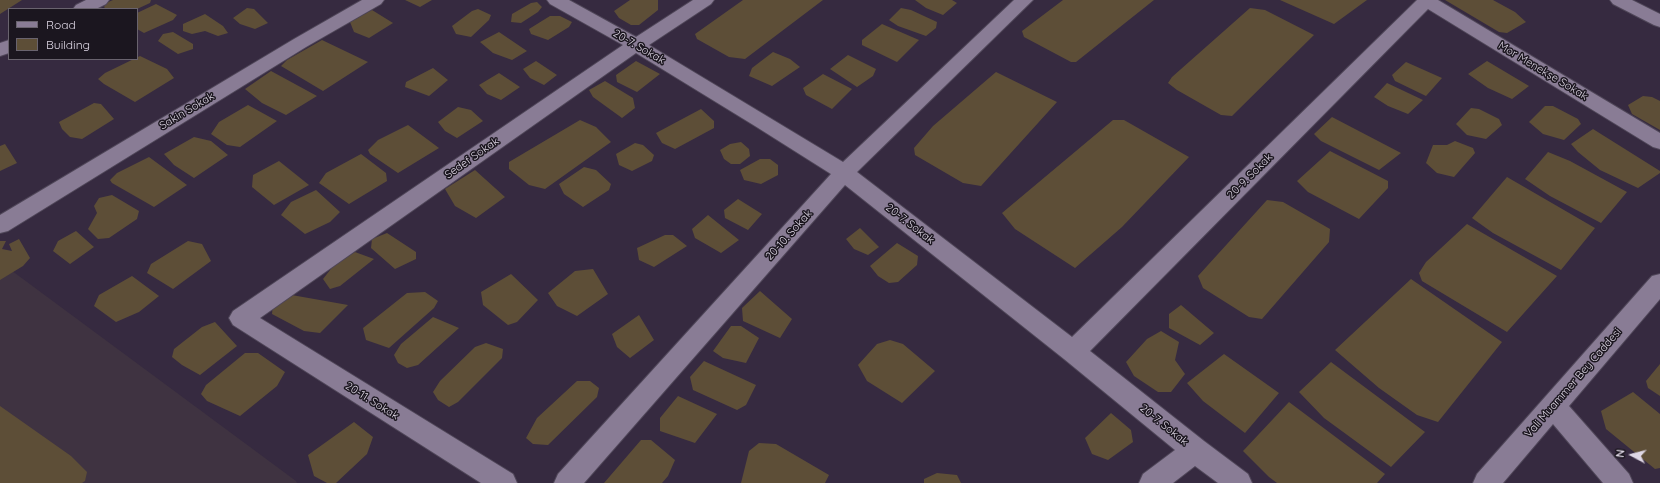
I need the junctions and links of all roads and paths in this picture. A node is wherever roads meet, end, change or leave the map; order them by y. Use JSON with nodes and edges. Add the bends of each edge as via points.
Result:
{"nodes":[{"id":1,"x":100,"y":0,"type":"edge"},
{"id":2,"x":375,"y":0,"type":"edge"},
{"id":3,"x":556,"y":0,"type":"edge"},
{"id":4,"x":705,"y":0,"type":"edge"},
{"id":5,"x":1024,"y":0,"type":"edge"},
{"id":6,"x":1426,"y":0,"type":"edge"},
{"id":7,"x":1619,"y":0,"type":"edge"},
{"id":8,"x":84,"y":8,"type":"edge"},
{"id":9,"x":1660,"y":21,"type":"edge"},
{"id":10,"x":636,"y":45,"type":"junction"},
{"id":11,"x":1660,"y":142,"type":"edge"},
{"id":12,"x":844,"y":173,"type":"junction"},
{"id":13,"x":0,"y":225,"type":"edge"},
{"id":14,"x":1660,"y":283,"type":"edge"},
{"id":15,"x":241,"y":318,"type":"joint"},
{"id":16,"x":1073,"y":352,"type":"junction"},
{"id":17,"x":1553,"y":406,"type":"junction"},
{"id":18,"x":1195,"y":450,"type":"junction"},
{"id":19,"x":504,"y":483,"type":"edge"},
{"id":20,"x":567,"y":483,"type":"edge"},
{"id":21,"x":1152,"y":483,"type":"edge"},
{"id":22,"x":1239,"y":483,"type":"edge"},
{"id":23,"x":1486,"y":483,"type":"edge"},
{"id":24,"x":1620,"y":483,"type":"edge"}],
"edges":[{"from":1,"to":8,"type":"street"},
{"from":2,"to":13,"type":"street","name":"Sakin Sokak","via":[[300,42]]},
{"from":3,"to":10,"type":"street","name":"20-7. Sokak"},
{"from":4,"to":10,"type":"street","name":"Sedef Sokak"},
{"from":5,"to":12,"type":"street","name":"20-10. Sokak"},
{"from":6,"to":11,"type":"street","name":"Mor Menekşe Sokak"},
{"from":6,"to":16,"type":"street","name":"20-9. Sokak"},
{"from":7,"to":9,"type":"street"},
{"from":10,"to":12,"type":"street","name":"20-7. Sokak"},
{"from":10,"to":15,"type":"street","name":"Sedef Sokak"},
{"from":12,"to":16,"type":"street","name":"20-7. Sokak"},
{"from":12,"to":20,"type":"street","name":"20-10. Sokak"},
{"from":14,"to":17,"type":"street","name":"Vali Muammer Bey Caddesi"},
{"from":15,"to":19,"type":"street","name":"20-11. Sokak"},
{"from":16,"to":18,"type":"street","name":"20-7. Sokak"},
{"from":17,"to":23,"type":"street","name":"Vali Muammer Bey Caddesi"},
{"from":17,"to":24,"type":"street"},
{"from":18,"to":21,"type":"street"},
{"from":18,"to":22,"type":"street","name":"20-7. Sokak"}]}
